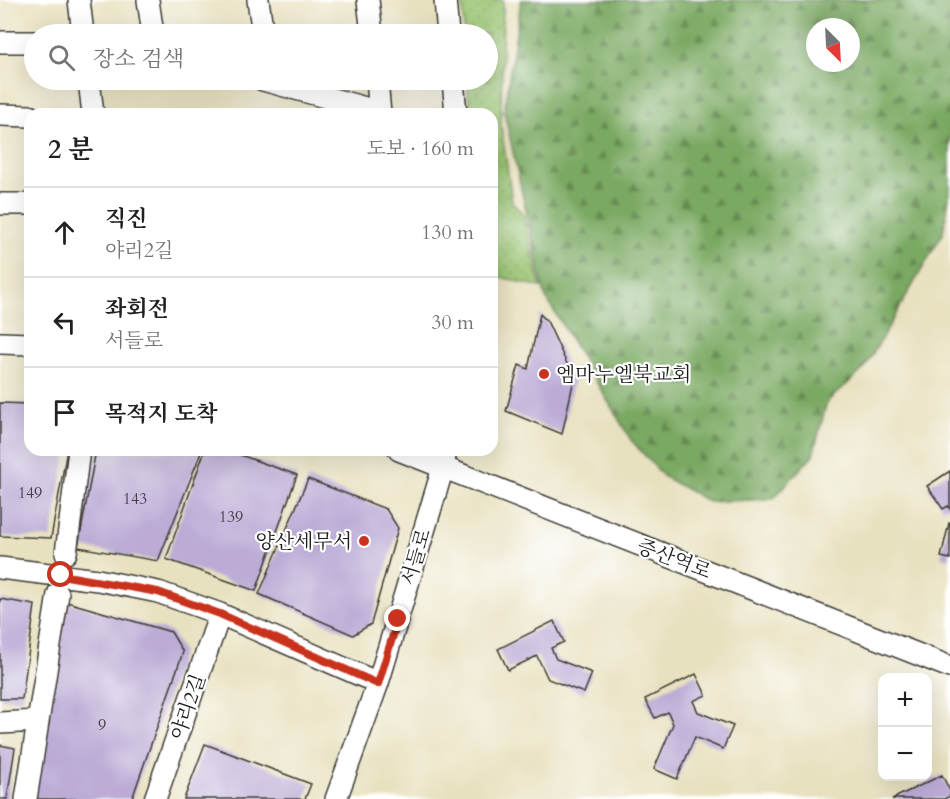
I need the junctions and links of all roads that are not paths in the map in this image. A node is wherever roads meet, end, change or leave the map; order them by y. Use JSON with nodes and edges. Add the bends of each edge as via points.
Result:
{"nodes":[{"id":1,"x":79,"y":0,"type":"edge"},
{"id":2,"x":148,"y":0,"type":"edge"},
{"id":3,"x":258,"y":0,"type":"edge"},
{"id":4,"x":368,"y":0,"type":"edge"},
{"id":5,"x":445,"y":0,"type":"edge"},
{"id":6,"x":82,"y":24,"type":"edge"},
{"id":7,"x":152,"y":24,"type":"edge"},
{"id":8,"x":261,"y":24,"type":"edge"},
{"id":9,"x":371,"y":24,"type":"edge"},
{"id":10,"x":447,"y":24,"type":"edge"},
{"id":11,"x":0,"y":42,"type":"edge"},
{"id":12,"x":24,"y":42,"type":"edge"},
{"id":13,"x":89,"y":90,"type":"edge"},
{"id":14,"x":301,"y":90,"type":"edge"},
{"id":15,"x":378,"y":90,"type":"edge"},
{"id":16,"x":454,"y":90,"type":"edge"},
{"id":17,"x":92,"y":108,"type":"edge"},
{"id":18,"x":363,"y":108,"type":"edge"},
{"id":19,"x":380,"y":108,"type":"edge"},
{"id":20,"x":455,"y":108,"type":"edge"},
{"id":21,"x":0,"y":115,"type":"edge"},
{"id":22,"x":24,"y":116,"type":"edge"},
{"id":23,"x":0,"y":204,"type":"edge"},
{"id":24,"x":24,"y":204,"type":"edge"},
{"id":25,"x":0,"y":343,"type":"edge"},
{"id":26,"x":24,"y":345,"type":"edge"},
{"id":27,"x":78,"y":456,"type":"edge"},
{"id":28,"x":429,"y":456,"type":"edge"},
{"id":29,"x":444,"y":459,"type":"edge"},
{"id":30,"x":66,"y":553,"type":"dead end"},
{"id":31,"x":0,"y":568,"type":"edge"},
{"id":32,"x":58,"y":594,"type":"dead end"},
{"id":33,"x":220,"y":614,"type":"junction"},
{"id":34,"x":950,"y":667,"type":"edge"},
{"id":35,"x":378,"y":684,"type":"junction"},
{"id":36,"x":38,"y":721,"type":"junction"},
{"id":37,"x":0,"y":723,"type":"edge"},
{"id":38,"x":26,"y":799,"type":"edge"},
{"id":39,"x":155,"y":799,"type":"edge"},
{"id":40,"x":336,"y":799,"type":"edge"}],
"edges":[{"from":1,"to":6,"type":"street"},
{"from":2,"to":7,"type":"street"},
{"from":3,"to":8,"type":"street"},
{"from":4,"to":9,"type":"street"},
{"from":5,"to":10,"type":"street"},
{"from":11,"to":12,"type":"street"},
{"from":13,"to":17,"type":"street"},
{"from":14,"to":18,"type":"street"},
{"from":15,"to":19,"type":"street"},
{"from":16,"to":20,"type":"street"},
{"from":21,"to":22,"type":"street"},
{"from":23,"to":24,"type":"street"},
{"from":25,"to":26,"type":"street"},
{"from":27,"to":30,"type":"street"},
{"from":28,"to":29,"type":"street","name":"증산역로"},
{"from":29,"to":34,"type":"street","name":"증산역로"},
{"from":29,"to":35,"type":"street","name":"서들로"},
{"from":31,"to":33,"type":"street","via":[[158,592]]},
{"from":32,"to":36,"type":"street"},
{"from":33,"to":35,"type":"street"},
{"from":33,"to":39,"type":"street","name":"야리2길"},
{"from":35,"to":40,"type":"street","name":"서들로"},
{"from":36,"to":37,"type":"street"},
{"from":36,"to":38,"type":"street"}]}
